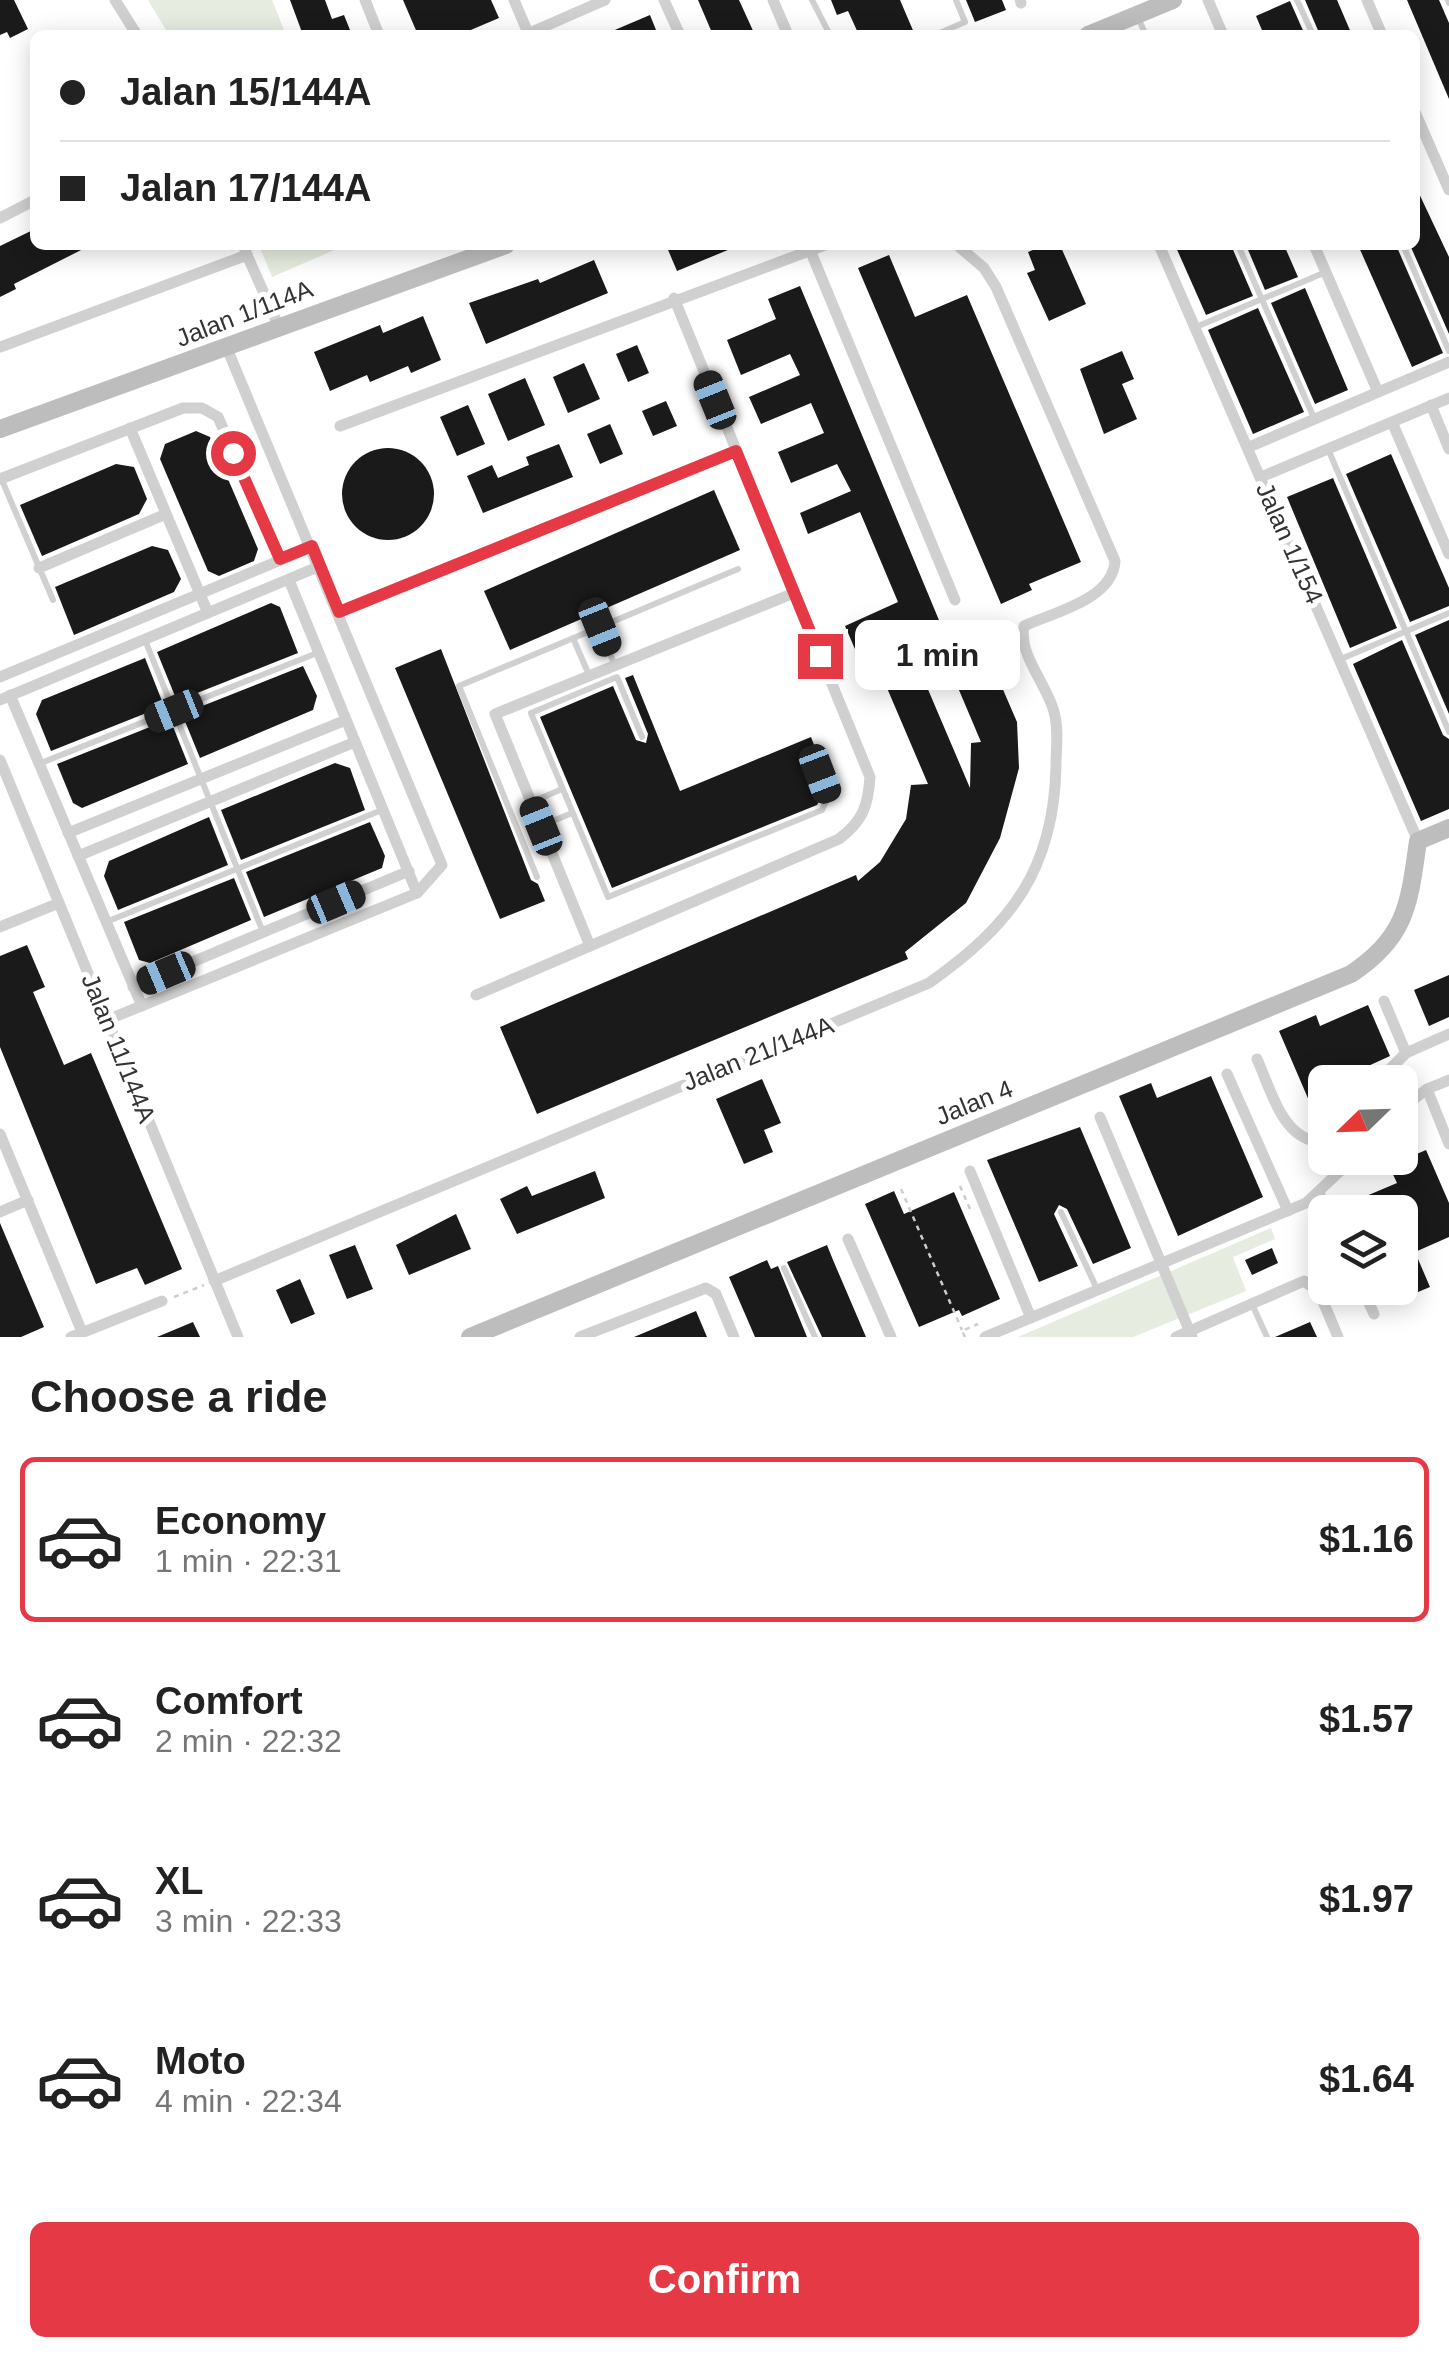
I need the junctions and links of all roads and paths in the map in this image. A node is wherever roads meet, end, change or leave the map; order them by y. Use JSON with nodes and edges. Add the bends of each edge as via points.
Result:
{"nodes":[{"id":1,"x":115,"y":0,"type":"edge"},
{"id":2,"x":364,"y":0,"type":"edge"},
{"id":3,"x":514,"y":0,"type":"edge"},
{"id":4,"x":605,"y":0,"type":"edge"},
{"id":5,"x":664,"y":0,"type":"edge"},
{"id":6,"x":773,"y":0,"type":"edge"},
{"id":7,"x":812,"y":0,"type":"edge"},
{"id":8,"x":956,"y":0,"type":"edge"},
{"id":9,"x":1173,"y":0,"type":"edge"},
{"id":10,"x":1208,"y":0,"type":"edge"},
{"id":11,"x":1298,"y":0,"type":"edge"},
{"id":12,"x":1367,"y":0,"type":"edge"},
{"id":13,"x":1137,"y":15,"type":"junction"},
{"id":14,"x":134,"y":30,"type":"edge"},
{"id":15,"x":377,"y":30,"type":"edge"},
{"id":16,"x":525,"y":30,"type":"edge"},
{"id":17,"x":538,"y":30,"type":"edge"},
{"id":18,"x":677,"y":30,"type":"edge"},
{"id":19,"x":786,"y":30,"type":"edge"},
{"id":20,"x":827,"y":30,"type":"edge"},
{"id":21,"x":946,"y":30,"type":"edge"},
{"id":22,"x":1100,"y":30,"type":"edge"},
{"id":23,"x":1144,"y":30,"type":"edge"},
{"id":24,"x":1221,"y":30,"type":"edge"},
{"id":25,"x":1310,"y":30,"type":"edge"},
{"id":26,"x":1380,"y":30,"type":"edge"},
{"id":27,"x":1420,"y":123,"type":"edge"},
{"id":28,"x":1449,"y":190,"type":"edge"},
{"id":29,"x":30,"y":203,"type":"edge"},
{"id":30,"x":0,"y":218,"type":"edge"},
{"id":31,"x":245,"y":250,"type":"edge"},
{"id":32,"x":492,"y":250,"type":"edge"},
{"id":33,"x":810,"y":250,"type":"joint"},
{"id":34,"x":963,"y":250,"type":"edge"},
{"id":35,"x":1162,"y":250,"type":"edge"},
{"id":36,"x":1240,"y":250,"type":"edge"},
{"id":37,"x":1316,"y":250,"type":"edge"},
{"id":38,"x":1405,"y":250,"type":"edge"},
{"id":39,"x":1326,"y":272,"type":"junction"},
{"id":40,"x":674,"y":298,"type":"junction"},
{"id":41,"x":1262,"y":299,"type":"junction"},
{"id":42,"x":278,"y":325,"type":"junction"},
{"id":43,"x":1196,"y":328,"type":"junction"},
{"id":44,"x":226,"y":346,"type":"junction"},
{"id":45,"x":0,"y":347,"type":"edge"},
{"id":46,"x":1449,"y":351,"type":"edge"},
{"id":47,"x":1449,"y":362,"type":"edge"},
{"id":48,"x":1378,"y":392,"type":"junction"},
{"id":49,"x":1449,"y":398,"type":"edge"},
{"id":50,"x":1431,"y":406,"type":"junction"},
{"id":51,"x":1315,"y":419,"type":"junction"},
{"id":52,"x":1392,"y":422,"type":"junction"},
{"id":53,"x":340,"y":426,"type":"dead end"},
{"id":54,"x":130,"y":428,"type":"junction"},
{"id":55,"x":0,"y":429,"type":"edge"},
{"id":56,"x":1249,"y":446,"type":"junction"},
{"id":57,"x":1328,"y":449,"type":"junction"},
{"id":58,"x":1449,"y":449,"type":"edge"},
{"id":59,"x":736,"y":451,"type":"junction"},
{"id":60,"x":1261,"y":476,"type":"junction"},
{"id":61,"x":1,"y":478,"type":"edge"},
{"id":62,"x":166,"y":514,"type":"junction"},
{"id":63,"x":312,"y":546,"type":"junction"},
{"id":64,"x":1449,"y":554,"type":"edge"},
{"id":65,"x":280,"y":559,"type":"junction"},
{"id":66,"x":320,"y":566,"type":"junction"},
{"id":67,"x":39,"y":568,"type":"junction"},
{"id":68,"x":738,"y":568,"type":"dead end"},
{"id":69,"x":288,"y":580,"type":"junction"},
{"id":70,"x":200,"y":593,"type":"junction"},
{"id":71,"x":794,"y":593,"type":"junction"},
{"id":72,"x":53,"y":600,"type":"dead end"},
{"id":73,"x":955,"y":600,"type":"dead end"},
{"id":74,"x":339,"y":612,"type":"junction"},
{"id":75,"x":208,"y":613,"type":"junction"},
{"id":76,"x":1449,"y":613,"type":"edge"},
{"id":77,"x":600,"y":627,"type":"junction"},
{"id":78,"x":1406,"y":632,"type":"junction"},
{"id":79,"x":573,"y":638,"type":"junction"},
{"id":80,"x":144,"y":639,"type":"junction"},
{"id":81,"x":318,"y":652,"type":"junction"},
{"id":82,"x":1342,"y":659,"type":"junction"},
{"id":83,"x":616,"y":666,"type":"junction"},
{"id":84,"x":589,"y":676,"type":"junction"},
{"id":85,"x":0,"y":677,"type":"edge"},
{"id":86,"x":5,"y":697,"type":"edge"},
{"id":87,"x":174,"y":711,"type":"junction"},
{"id":88,"x":346,"y":720,"type":"junction"},
{"id":89,"x":1449,"y":732,"type":"edge"},
{"id":90,"x":642,"y":737,"type":"dead end"},
{"id":91,"x":355,"y":742,"type":"junction"},
{"id":92,"x":0,"y":760,"type":"edge"},
{"id":93,"x":40,"y":764,"type":"junction"},
{"id":94,"x":820,"y":774,"type":"dead end"},
{"id":95,"x":202,"y":780,"type":"junction"},
{"id":96,"x":562,"y":789,"type":"junction"},
{"id":97,"x":210,"y":800,"type":"junction"},
{"id":98,"x":531,"y":802,"type":"junction"},
{"id":99,"x":383,"y":809,"type":"junction"},
{"id":100,"x":572,"y":814,"type":"junction"},
{"id":101,"x":541,"y":826,"type":"junction"},
{"id":102,"x":1449,"y":828,"type":"edge"},
{"id":103,"x":68,"y":832,"type":"junction"},
{"id":104,"x":1418,"y":841,"type":"junction"},
{"id":105,"x":78,"y":856,"type":"junction"},
{"id":106,"x":238,"y":868,"type":"junction"},
{"id":107,"x":409,"y":871,"type":"junction"},
{"id":108,"x":538,"y":876,"type":"dead end"},
{"id":109,"x":416,"y":893,"type":"junction"},
{"id":110,"x":59,"y":903,"type":"junction"},
{"id":111,"x":106,"y":922,"type":"junction"},
{"id":112,"x":0,"y":927,"type":"edge"},
{"id":113,"x":264,"y":932,"type":"junction"},
{"id":114,"x":590,"y":946,"type":"junction"},
{"id":115,"x":134,"y":987,"type":"junction"},
{"id":116,"x":476,"y":995,"type":"dead end"},
{"id":117,"x":1384,"y":1000,"type":"dead end"},
{"id":118,"x":142,"y":1006,"type":"junction"},
{"id":119,"x":107,"y":1020,"type":"junction"},
{"id":120,"x":1449,"y":1034,"type":"edge"},
{"id":121,"x":1406,"y":1053,"type":"junction"},
{"id":122,"x":1257,"y":1059,"type":"dead end"},
{"id":123,"x":1394,"y":1065,"type":"edge"},
{"id":124,"x":1227,"y":1074,"type":"dead end"},
{"id":125,"x":1449,"y":1080,"type":"edge"},
{"id":126,"x":1427,"y":1089,"type":"junction"},
{"id":127,"x":1418,"y":1096,"type":"edge"},
{"id":128,"x":1100,"y":1117,"type":"dead end"},
{"id":129,"x":0,"y":1134,"type":"edge"},
{"id":130,"x":1308,"y":1140,"type":"edge"},
{"id":131,"x":1449,"y":1144,"type":"edge"},
{"id":132,"x":970,"y":1171,"type":"dead end"},
{"id":133,"x":1337,"y":1175,"type":"edge"},
{"id":134,"x":960,"y":1186,"type":"dead end"},
{"id":135,"x":902,"y":1188,"type":"dead end"},
{"id":136,"x":1319,"y":1193,"type":"joint"},
{"id":137,"x":28,"y":1200,"type":"junction"},
{"id":138,"x":1288,"y":1211,"type":"junction"},
{"id":139,"x":0,"y":1212,"type":"edge"},
{"id":140,"x":1060,"y":1212,"type":"dead end"},
{"id":141,"x":975,"y":1222,"type":"dead end"},
{"id":142,"x":848,"y":1239,"type":"dead end"},
{"id":143,"x":1160,"y":1264,"type":"junction"},
{"id":144,"x":784,"y":1268,"type":"dead end"},
{"id":145,"x":214,"y":1281,"type":"junction"},
{"id":146,"x":1097,"y":1290,"type":"junction"},
{"id":147,"x":162,"y":1302,"type":"joint"},
{"id":148,"x":1251,"y":1303,"type":"junction"},
{"id":149,"x":1370,"y":1305,"type":"edge"},
{"id":150,"x":1374,"y":1314,"type":"dead end"},
{"id":151,"x":1031,"y":1318,"type":"junction"},
{"id":152,"x":979,"y":1324,"type":"dead end"},
{"id":153,"x":962,"y":1331,"type":"junction"},
{"id":154,"x":76,"y":1334,"type":"edge"},
{"id":155,"x":1191,"y":1334,"type":"edge"},
{"id":156,"x":238,"y":1337,"type":"edge"},
{"id":157,"x":470,"y":1337,"type":"edge"},
{"id":158,"x":580,"y":1337,"type":"edge"},
{"id":159,"x":734,"y":1337,"type":"edge"},
{"id":160,"x":815,"y":1337,"type":"edge"},
{"id":161,"x":891,"y":1337,"type":"edge"},
{"id":162,"x":965,"y":1337,"type":"edge"},
{"id":163,"x":986,"y":1337,"type":"edge"},
{"id":164,"x":1176,"y":1337,"type":"edge"},
{"id":165,"x":1266,"y":1337,"type":"edge"},
{"id":166,"x":1338,"y":1337,"type":"edge"}],
"edges":[{"from":1,"to":14,"type":"street"},
{"from":2,"to":15,"type":"street"},
{"from":3,"to":16,"type":"street"},
{"from":4,"to":17,"type":"street"},
{"from":5,"to":18,"type":"street"},
{"from":6,"to":19,"type":"street"},
{"from":7,"to":20,"type":"lane"},
{"from":8,"to":21,"type":"lane","via":[[965,22]]},
{"from":9,"to":13,"type":"street"},
{"from":10,"to":24,"type":"street"},
{"from":11,"to":25,"type":"lane"},
{"from":12,"to":26,"type":"street"},
{"from":13,"to":22,"type":"street"},
{"from":13,"to":23,"type":"lane"},
{"from":27,"to":28,"type":"street"},
{"from":29,"to":30,"type":"street"},
{"from":31,"to":42,"type":"street"},
{"from":31,"to":45,"type":"street"},
{"from":32,"to":42,"type":"street","name":"Jalan 1/114A"},
{"from":33,"to":40,"type":"street"},
{"from":33,"to":73,"type":"street"},
{"from":34,"to":145,"type":"street","name":"Jalan 21/144A","via":[[996,287],[1111,547],[1114,574],[1102,590],[1024,626],[1056,717],[1053,816],[1030,881],[988,939],[929,983]]},
{"from":35,"to":43,"type":"street","name":"Jalan 1/154"},
{"from":36,"to":41,"type":"lane"},
{"from":37,"to":39,"type":"street"},
{"from":38,"to":46,"type":"lane"},
{"from":39,"to":41,"type":"lane"},
{"from":39,"to":48,"type":"street"},
{"from":40,"to":53,"type":"street"},
{"from":40,"to":59,"type":"street"},
{"from":41,"to":43,"type":"lane"},
{"from":41,"to":51,"type":"lane"},
{"from":42,"to":44,"type":"street","name":"Jalan 1/114A"},
{"from":43,"to":56,"type":"street","name":"Jalan 1/154"},
{"from":44,"to":55,"type":"street","name":"Jalan 1/114A"},
{"from":44,"to":63,"type":"street"},
{"from":47,"to":48,"type":"street"},
{"from":48,"to":51,"type":"street"},
{"from":49,"to":50,"type":"street"},
{"from":50,"to":52,"type":"street"},
{"from":50,"to":58,"type":"street"},
{"from":51,"to":56,"type":"street"},
{"from":52,"to":57,"type":"street"},
{"from":52,"to":64,"type":"street"},
{"from":54,"to":61,"type":"street"},
{"from":54,"to":62,"type":"street"},
{"from":54,"to":65,"type":"street","via":[[183,408],[202,408],[218,418]]},
{"from":56,"to":60,"type":"street","name":"Jalan 1/154"},
{"from":57,"to":60,"type":"street"},
{"from":57,"to":78,"type":"lane"},
{"from":59,"to":71,"type":"street"},
{"from":59,"to":74,"type":"street"},
{"from":60,"to":82,"type":"street","name":"Jalan 1/154"},
{"from":61,"to":67,"type":"lane"},
{"from":62,"to":67,"type":"street"},
{"from":62,"to":70,"type":"street"},
{"from":63,"to":65,"type":"street"},
{"from":63,"to":66,"type":"street"},
{"from":65,"to":70,"type":"street"},
{"from":66,"to":69,"type":"street"},
{"from":66,"to":74,"type":"street"},
{"from":67,"to":72,"type":"lane"},
{"from":68,"to":77,"type":"lane"},
{"from":69,"to":75,"type":"street"},
{"from":69,"to":81,"type":"street"},
{"from":70,"to":75,"type":"street"},
{"from":70,"to":85,"type":"street"},
{"from":71,"to":83,"type":"street"},
{"from":71,"to":114,"type":"street","via":[[870,776],[859,824]]},
{"from":74,"to":109,"type":"street","via":[[442,865]]},
{"from":75,"to":80,"type":"street"},
{"from":76,"to":78,"type":"lane"},
{"from":77,"to":79,"type":"lane"},
{"from":77,"to":83,"type":"lane"},
{"from":78,"to":82,"type":"lane"},
{"from":78,"to":89,"type":"lane"},
{"from":79,"to":84,"type":"lane"},
{"from":79,"to":108,"type":"lane","via":[[458,686]]},
{"from":80,"to":86,"type":"street"},
{"from":80,"to":87,"type":"lane"},
{"from":81,"to":87,"type":"lane"},
{"from":81,"to":88,"type":"street"},
{"from":82,"to":104,"type":"street","name":"Jalan 1/154"},
{"from":83,"to":84,"type":"street"},
{"from":84,"to":98,"type":"street","via":[[496,714]]},
{"from":86,"to":93,"type":"street"},
{"from":87,"to":93,"type":"lane"},
{"from":87,"to":95,"type":"lane"},
{"from":88,"to":91,"type":"street"},
{"from":88,"to":95,"type":"street"},
{"from":90,"to":96,"type":"lane","via":[[617,676],[531,713]]},
{"from":91,"to":97,"type":"street"},
{"from":91,"to":99,"type":"street"},
{"from":92,"to":110,"type":"street","name":"Jalan 11/144A"},
{"from":93,"to":103,"type":"street"},
{"from":94,"to":100,"type":"lane","via":[[828,797],[822,810],[608,898]]},
{"from":95,"to":97,"type":"lane"},
{"from":95,"to":103,"type":"street"},
{"from":96,"to":98,"type":"lane"},
{"from":96,"to":100,"type":"lane"},
{"from":97,"to":105,"type":"street"},
{"from":97,"to":106,"type":"lane"},
{"from":98,"to":101,"type":"street"},
{"from":99,"to":106,"type":"lane"},
{"from":99,"to":107,"type":"street"},
{"from":100,"to":101,"type":"lane"},
{"from":101,"to":114,"type":"street"},
{"from":102,"to":104,"type":"street"},
{"from":103,"to":105,"type":"street"},
{"from":104,"to":157,"type":"street","name":"Jalan 4","via":[[1402,926],[1382,954],[1352,974]]},
{"from":105,"to":111,"type":"street"},
{"from":106,"to":111,"type":"lane"},
{"from":106,"to":113,"type":"lane"},
{"from":107,"to":109,"type":"street"},
{"from":107,"to":113,"type":"street"},
{"from":109,"to":118,"type":"street"},
{"from":110,"to":112,"type":"street"},
{"from":110,"to":119,"type":"street","name":"Jalan 11/144A"},
{"from":111,"to":115,"type":"street"},
{"from":113,"to":115,"type":"street"},
{"from":114,"to":116,"type":"street"},
{"from":115,"to":118,"type":"street"},
{"from":117,"to":121,"type":"street"},
{"from":118,"to":119,"type":"street"},
{"from":119,"to":145,"type":"street","name":"Jalan 11/144A"},
{"from":120,"to":121,"type":"street"},
{"from":121,"to":123,"type":"street"},
{"from":122,"to":130,"type":"street","via":[[1288,1124]]},
{"from":124,"to":138,"type":"street"},
{"from":125,"to":126,"type":"street"},
{"from":126,"to":127,"type":"street"},
{"from":126,"to":131,"type":"street"},
{"from":128,"to":143,"type":"street"},
{"from":129,"to":137,"type":"street"},
{"from":132,"to":151,"type":"street"},
{"from":133,"to":136,"type":"street"},
{"from":134,"to":141,"type":"path"},
{"from":135,"to":153,"type":"path"},
{"from":136,"to":138,"type":"street"},
{"from":137,"to":139,"type":"street"},
{"from":137,"to":154,"type":"street"},
{"from":138,"to":143,"type":"street"},
{"from":140,"to":146,"type":"lane"},
{"from":142,"to":161,"type":"street"},
{"from":143,"to":146,"type":"street"},
{"from":143,"to":155,"type":"street"},
{"from":144,"to":160,"type":"lane"},
{"from":145,"to":147,"type":"path"},
{"from":145,"to":156,"type":"street","name":"Jalan 11/144A"},
{"from":146,"to":151,"type":"street"},
{"from":147,"to":154,"type":"street"},
{"from":148,"to":155,"type":"street"},
{"from":148,"to":165,"type":"lane"},
{"from":148,"to":166,"type":"street","via":[[1304,1281],[1319,1292]]},
{"from":149,"to":150,"type":"street"},
{"from":151,"to":163,"type":"street"},
{"from":152,"to":153,"type":"path"},
{"from":153,"to":162,"type":"path"},
{"from":155,"to":164,"type":"street"},
{"from":158,"to":159,"type":"street","via":[[706,1288],[716,1294]]}]}
